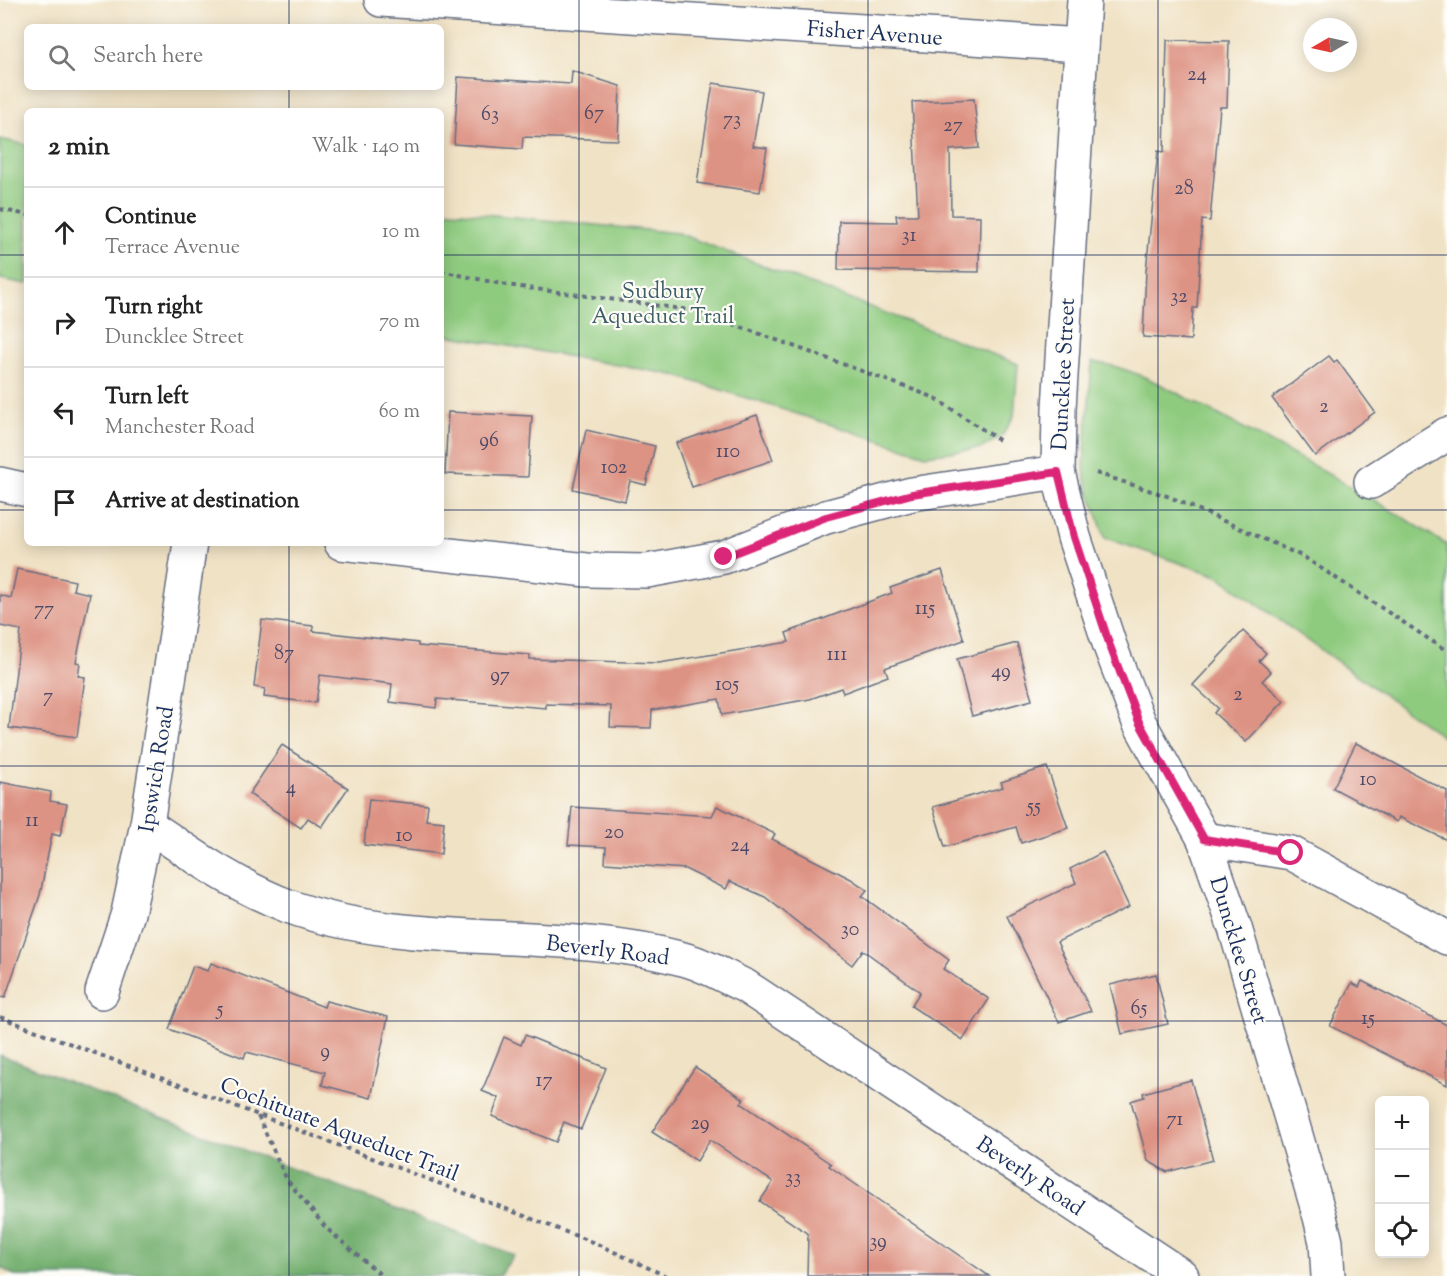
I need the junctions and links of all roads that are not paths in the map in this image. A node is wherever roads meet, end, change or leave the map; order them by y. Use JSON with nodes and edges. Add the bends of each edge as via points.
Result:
{"nodes":[{"id":1,"x":381,"y":0,"type":"edge"},
{"id":2,"x":1084,"y":0,"type":"edge"},
{"id":3,"x":1081,"y":45,"type":"junction"},
{"id":4,"x":1447,"y":434,"type":"edge"},
{"id":5,"x":1058,"y":466,"type":"junction"},
{"id":6,"x":1371,"y":482,"type":"dead end"},
{"id":7,"x":0,"y":484,"type":"edge"},
{"id":8,"x":24,"y":489,"type":"edge"},
{"id":9,"x":190,"y":546,"type":"edge"},
{"id":10,"x":368,"y":546,"type":"edge"},
{"id":11,"x":147,"y":824,"type":"junction"},
{"id":12,"x":1204,"y":839,"type":"junction"},
{"id":13,"x":1447,"y":938,"type":"edge"},
{"id":14,"x":102,"y":992,"type":"dead end"},
{"id":15,"x":1182,"y":1276,"type":"edge"},
{"id":16,"x":1328,"y":1276,"type":"edge"}],
"edges":[{"from":1,"to":3,"type":"street","name":"Fisher Avenue"},
{"from":2,"to":3,"type":"street","name":"Duncklee Street"},
{"from":3,"to":5,"type":"street","name":"Duncklee Street"},
{"from":4,"to":6,"type":"street"},
{"from":5,"to":10,"type":"street","via":[[912,494],[826,517],[724,557],[647,571],[587,570]]},
{"from":5,"to":12,"type":"street","name":"Duncklee Street","via":[[1081,559],[1139,722]]},
{"from":7,"to":8,"type":"street"},
{"from":9,"to":11,"type":"street","name":"Ipswich Road"},
{"from":11,"to":14,"type":"street","name":"Ipswich Road","via":[[128,913]]},
{"from":11,"to":15,"type":"street","name":"Beverly Road","via":[[242,886],[289,906],[358,924],[570,942],[685,959],[745,986]]},
{"from":12,"to":13,"type":"street","via":[[1291,853]]},
{"from":12,"to":16,"type":"street","name":"Duncklee Street","via":[[1235,928],[1320,1217]]}]}
